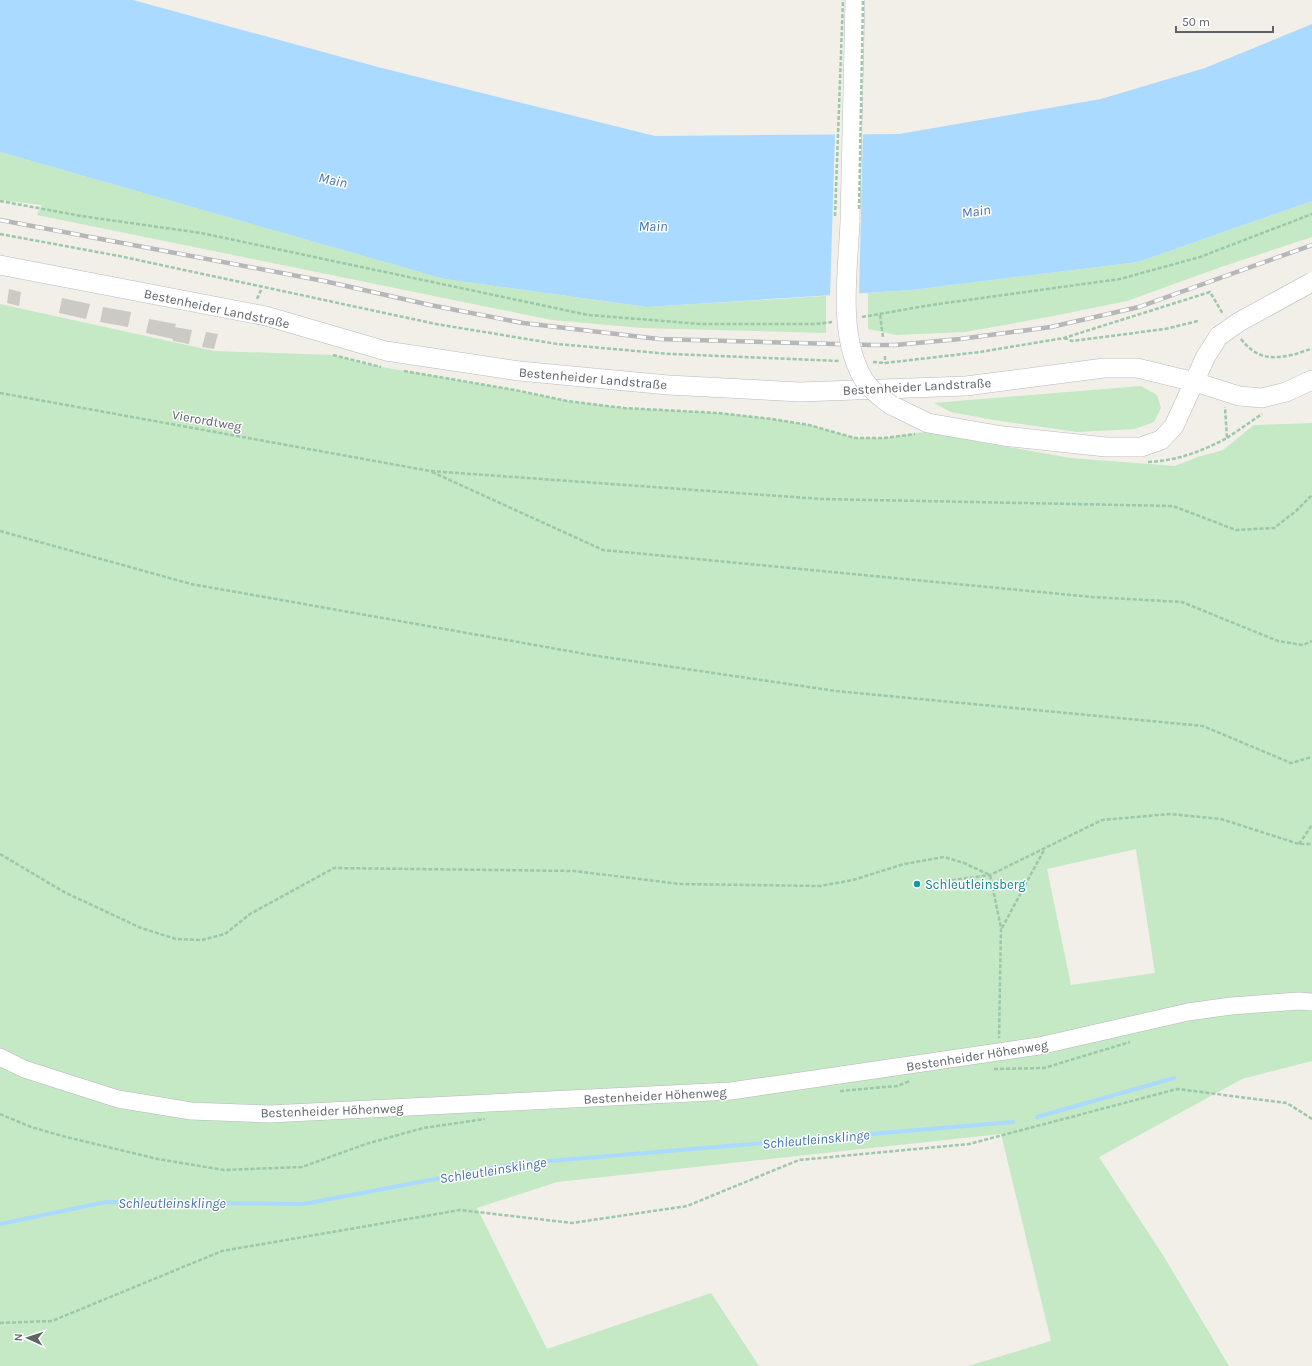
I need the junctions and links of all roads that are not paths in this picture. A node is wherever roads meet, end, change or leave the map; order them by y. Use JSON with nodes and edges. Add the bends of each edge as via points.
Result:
{"nodes":[{"id":1,"x":855,"y":0,"type":"edge"},
{"id":2,"x":0,"y":265,"type":"edge"},
{"id":3,"x":1312,"y":282,"type":"edge"},
{"id":4,"x":1312,"y":380,"type":"edge"},
{"id":5,"x":1195,"y":382,"type":"junction"},
{"id":6,"x":1312,"y":1002,"type":"edge"},
{"id":7,"x":0,"y":1057,"type":"edge"}],
"edges":[{"from":1,"to":5,"type":"main road","bridge":true,"via":[[854,218],[848,331],[852,353],[865,382],[891,405],[928,423],[1049,442],[1141,447],[1161,440],[1174,426]]},
{"from":2,"to":5,"type":"main road","name":"Bestenheider Landstraße","via":[[266,316],[386,352],[527,372],[668,385],[800,392],[966,386],[1104,368],[1137,368]]},
{"from":3,"to":5,"type":"main road","bridge":true,"via":[[1239,322],[1219,336],[1206,356]]},
{"from":4,"to":5,"type":"main road","name":"Bestenheider Landstraße","via":[[1286,392],[1262,398],[1239,396]]},
{"from":6,"to":7,"type":"street","name":"Bestenheider Höhenweg","via":[[1231,1006],[1188,1012],[999,1053],[730,1091],[270,1114],[190,1110],[118,1099],[24,1069]]}]}
